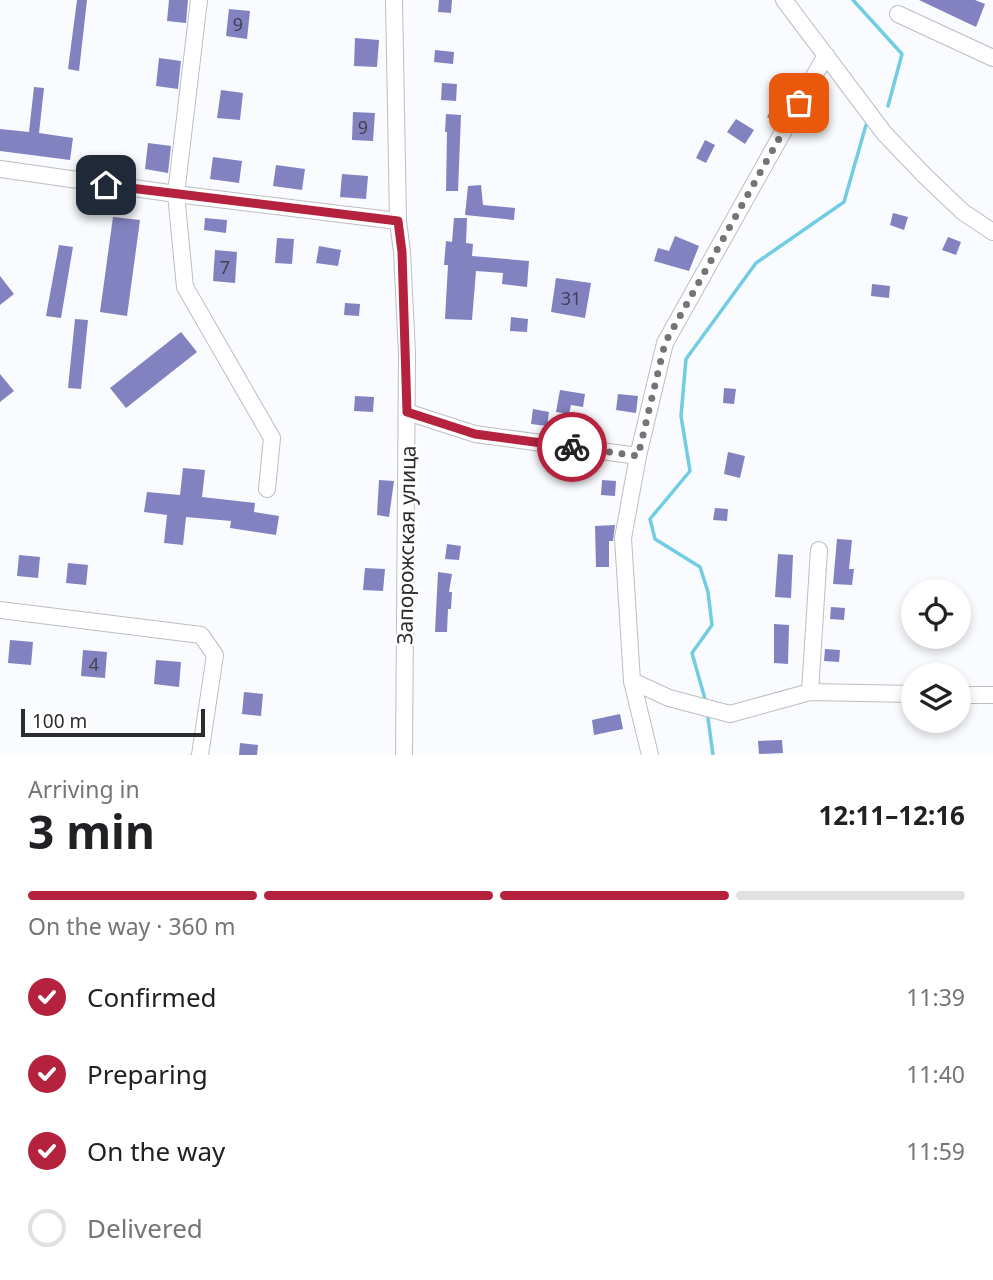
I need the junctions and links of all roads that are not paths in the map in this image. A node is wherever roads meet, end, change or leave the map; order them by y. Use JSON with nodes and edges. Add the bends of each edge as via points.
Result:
{"nodes":[{"id":1,"x":199,"y":0,"type":"edge"},
{"id":2,"x":394,"y":0,"type":"edge"},
{"id":3,"x":784,"y":0,"type":"edge"},
{"id":4,"x":898,"y":13,"type":"dead end"},
{"id":5,"x":826,"y":55,"type":"junction"},
{"id":6,"x":993,"y":58,"type":"edge"},
{"id":7,"x":0,"y":169,"type":"edge"},
{"id":8,"x":176,"y":194,"type":"junction"},
{"id":9,"x":398,"y":221,"type":"junction"},
{"id":10,"x":993,"y":232,"type":"edge"},
{"id":11,"x":407,"y":412,"type":"junction"},
{"id":12,"x":638,"y":456,"type":"junction"},
{"id":13,"x":267,"y":489,"type":"dead end"},
{"id":14,"x":819,"y":550,"type":"dead end"},
{"id":15,"x":0,"y":610,"type":"edge"},
{"id":16,"x":632,"y":681,"type":"junction"},
{"id":17,"x":810,"y":692,"type":"junction"},
{"id":18,"x":901,"y":694,"type":"edge"},
{"id":19,"x":971,"y":695,"type":"edge"},
{"id":20,"x":993,"y":695,"type":"edge"},
{"id":21,"x":200,"y":755,"type":"edge"},
{"id":22,"x":404,"y":755,"type":"edge"},
{"id":23,"x":650,"y":755,"type":"edge"}],
"edges":[{"from":1,"to":8,"type":"street"},
{"from":2,"to":9,"type":"street","name":"Запорожская улица"},
{"from":3,"to":5,"type":"street"},
{"from":4,"to":6,"type":"street"},
{"from":5,"to":10,"type":"street","via":[[916,168]]},
{"from":5,"to":12,"type":"street","via":[[665,343]]},
{"from":7,"to":8,"type":"street"},
{"from":8,"to":9,"type":"street"},
{"from":8,"to":13,"type":"street","via":[[185,286],[272,438]]},
{"from":9,"to":11,"type":"street","name":"Запорожская улица"},
{"from":11,"to":12,"type":"street","via":[[475,434]]},
{"from":11,"to":22,"type":"street","name":"Запорожская улица"},
{"from":12,"to":16,"type":"street","via":[[623,538]]},
{"from":14,"to":17,"type":"street"},
{"from":15,"to":21,"type":"street","via":[[201,635],[215,655]]},
{"from":16,"to":17,"type":"street","via":[[669,698],[730,714]]},
{"from":16,"to":23,"type":"street"},
{"from":17,"to":18,"type":"street"},
{"from":19,"to":20,"type":"street"}]}
